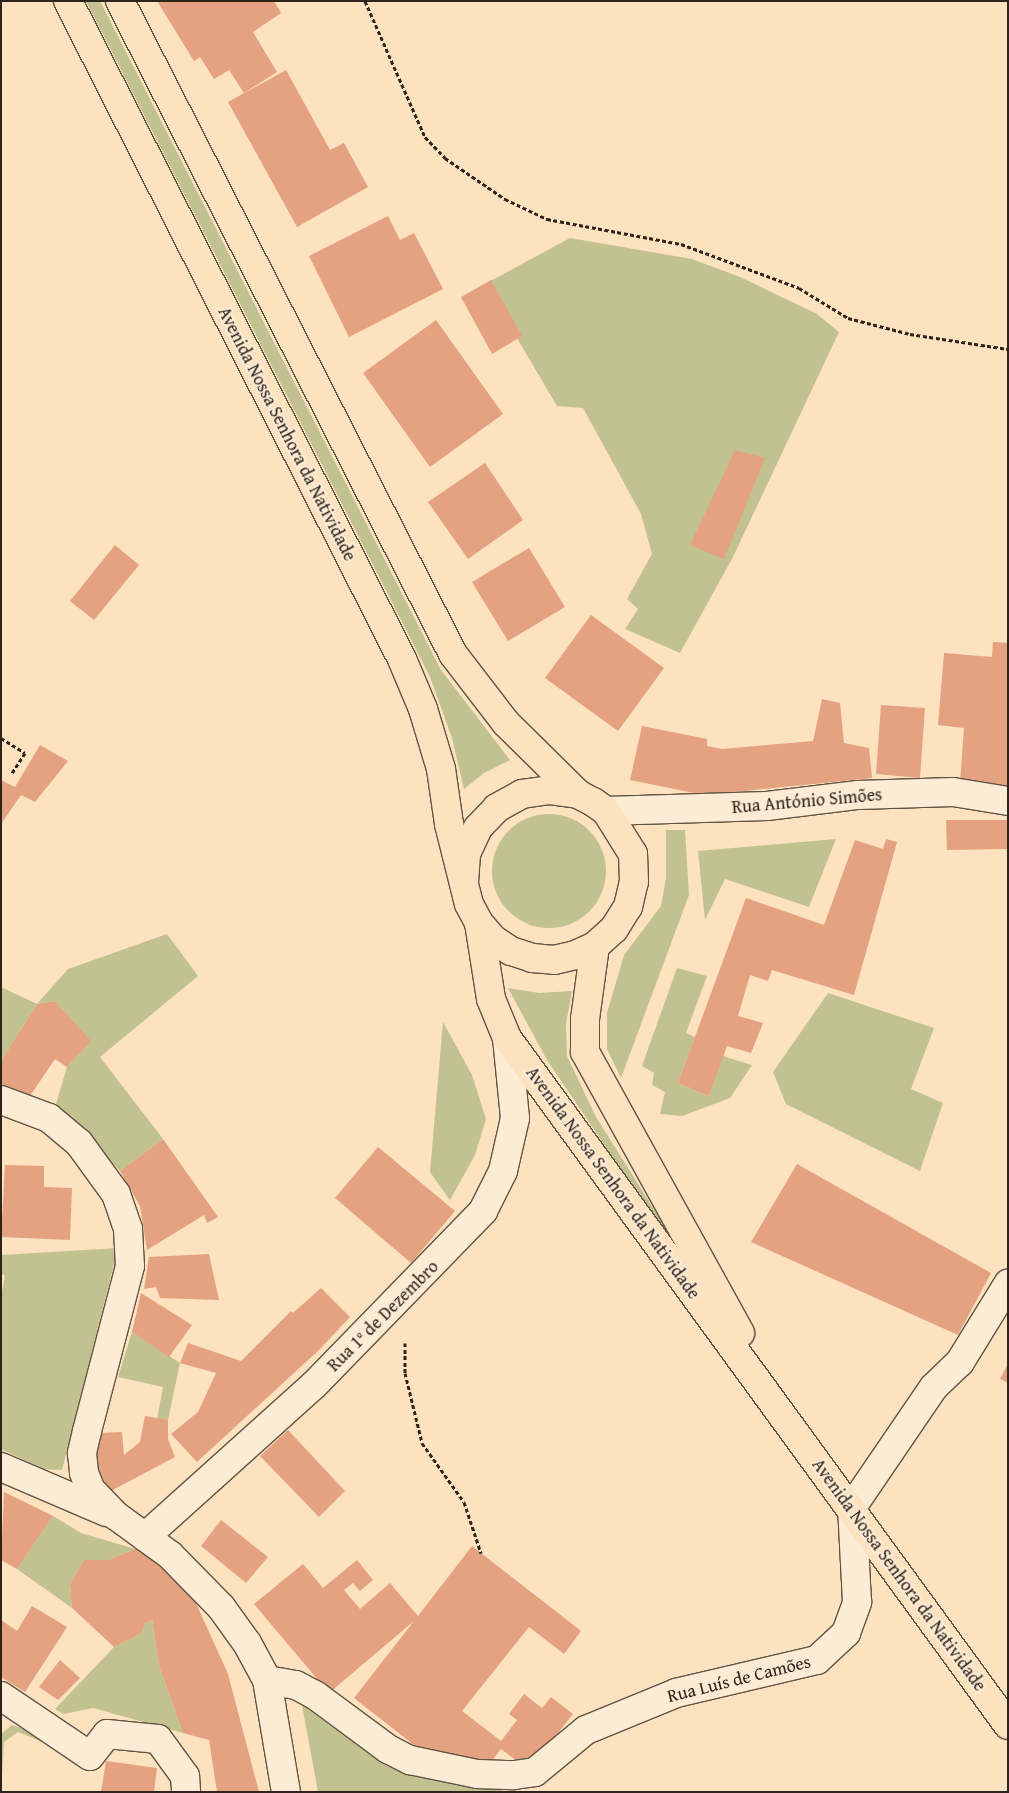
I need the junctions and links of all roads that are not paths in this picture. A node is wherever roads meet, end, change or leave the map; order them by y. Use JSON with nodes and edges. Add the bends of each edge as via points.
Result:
{"nodes":[{"id":1,"x":68,"y":1,"type":"edge"},
{"id":2,"x":120,"y":1,"type":"edge"},
{"id":3,"x":578,"y":794,"type":"junction"},
{"id":4,"x":1008,"y":801,"type":"edge"},
{"id":5,"x":606,"y":811,"type":"junction"},
{"id":6,"x":464,"y":882,"type":"junction"},
{"id":7,"x":479,"y":923,"type":"junction"},
{"id":8,"x":595,"y":946,"type":"junction"},
{"id":9,"x":507,"y":1038,"type":"junction"},
{"id":10,"x":1,"y":1100,"type":"edge"},
{"id":11,"x":1008,"y":1284,"type":"edge"},
{"id":12,"x":790,"y":1424,"type":"junction"},
{"id":13,"x":1,"y":1467,"type":"edge"},
{"id":14,"x":852,"y":1507,"type":"junction"},
{"id":15,"x":115,"y":1515,"type":"junction"},
{"id":16,"x":145,"y":1537,"type":"junction"},
{"id":17,"x":267,"y":1680,"type":"junction"},
{"id":18,"x":1,"y":1696,"type":"edge"},
{"id":19,"x":1008,"y":1725,"type":"edge"},
{"id":20,"x":186,"y":1792,"type":"edge"},
{"id":21,"x":286,"y":1792,"type":"edge"}],
"edges":[{"from":1,"to":6,"type":"main road","name":"Avenida Nossa Senhora da Natividade","via":[[402,659],[423,709],[441,769],[449,824]]},
{"from":2,"to":3,"type":"main road","name":"Avenida Nossa Senhora da Natividade","via":[[453,654],[506,723]]},
{"from":3,"to":5,"type":"main road","name":"Avenida Nossa Senhora da Natividade"},
{"from":3,"to":6,"type":"main road","name":"Avenida Nossa Senhora da Natividade","via":[[550,790],[522,794],[497,808],[478,828],[470,845]]},
{"from":4,"to":5,"type":"street","name":"Rua António Simões","via":[[953,792],[858,795],[767,806]]},
{"from":5,"to":8,"type":"main road","name":"Avenida Nossa Senhora da Natividade","via":[[633,854],[634,882],[628,907],[614,929]]},
{"from":6,"to":7,"type":"main road","name":"Avenida Nossa Senhora da Natividade","via":[[468,904]]},
{"from":7,"to":8,"type":"main road","name":"Avenida Nossa Senhora da Natividade","via":[[493,939],[532,958],[554,960],[575,956]]},
{"from":7,"to":9,"type":"main road","name":"Avenida Nossa Senhora da Natividade","via":[[490,998]]},
{"from":8,"to":12,"type":"main road","name":"Avenida Nossa Senhora da Natividade","via":[[585,1019],[585,1052]]},
{"from":9,"to":12,"type":"main road","name":"Avenida Nossa Senhora da Natividade","via":[[581,1144]]},
{"from":9,"to":16,"type":"street","name":"Rua 1º de Dezembro","via":[[515,1118],[503,1171],[483,1211],[314,1386]]},
{"from":10,"to":15,"type":"street","via":[[49,1118],[79,1143],[116,1194],[128,1229],[130,1266],[82,1453],[84,1474],[91,1490]]},
{"from":11,"to":14,"type":"street","via":[[960,1362],[934,1387]]},
{"from":12,"to":14,"type":"main road","name":"Avenida Nossa Senhora da Natividade"},
{"from":13,"to":15,"type":"street"},
{"from":14,"to":17,"type":"street","name":"Rua Luís de Camões","via":[[857,1602],[846,1633],[817,1660],[676,1693],[609,1719],[586,1730],[535,1772],[477,1774],[410,1760],[388,1749],[315,1695],[296,1685]]},
{"from":14,"to":19,"type":"main road","name":"Avenida Nossa Senhora da Natividade"},
{"from":15,"to":16,"type":"street"},
{"from":16,"to":17,"type":"street","via":[[170,1555],[221,1607],[247,1643]]},
{"from":17,"to":21,"type":"street"},
{"from":18,"to":20,"type":"street","via":[[90,1756],[108,1734],[158,1739],[185,1776]]}]}
